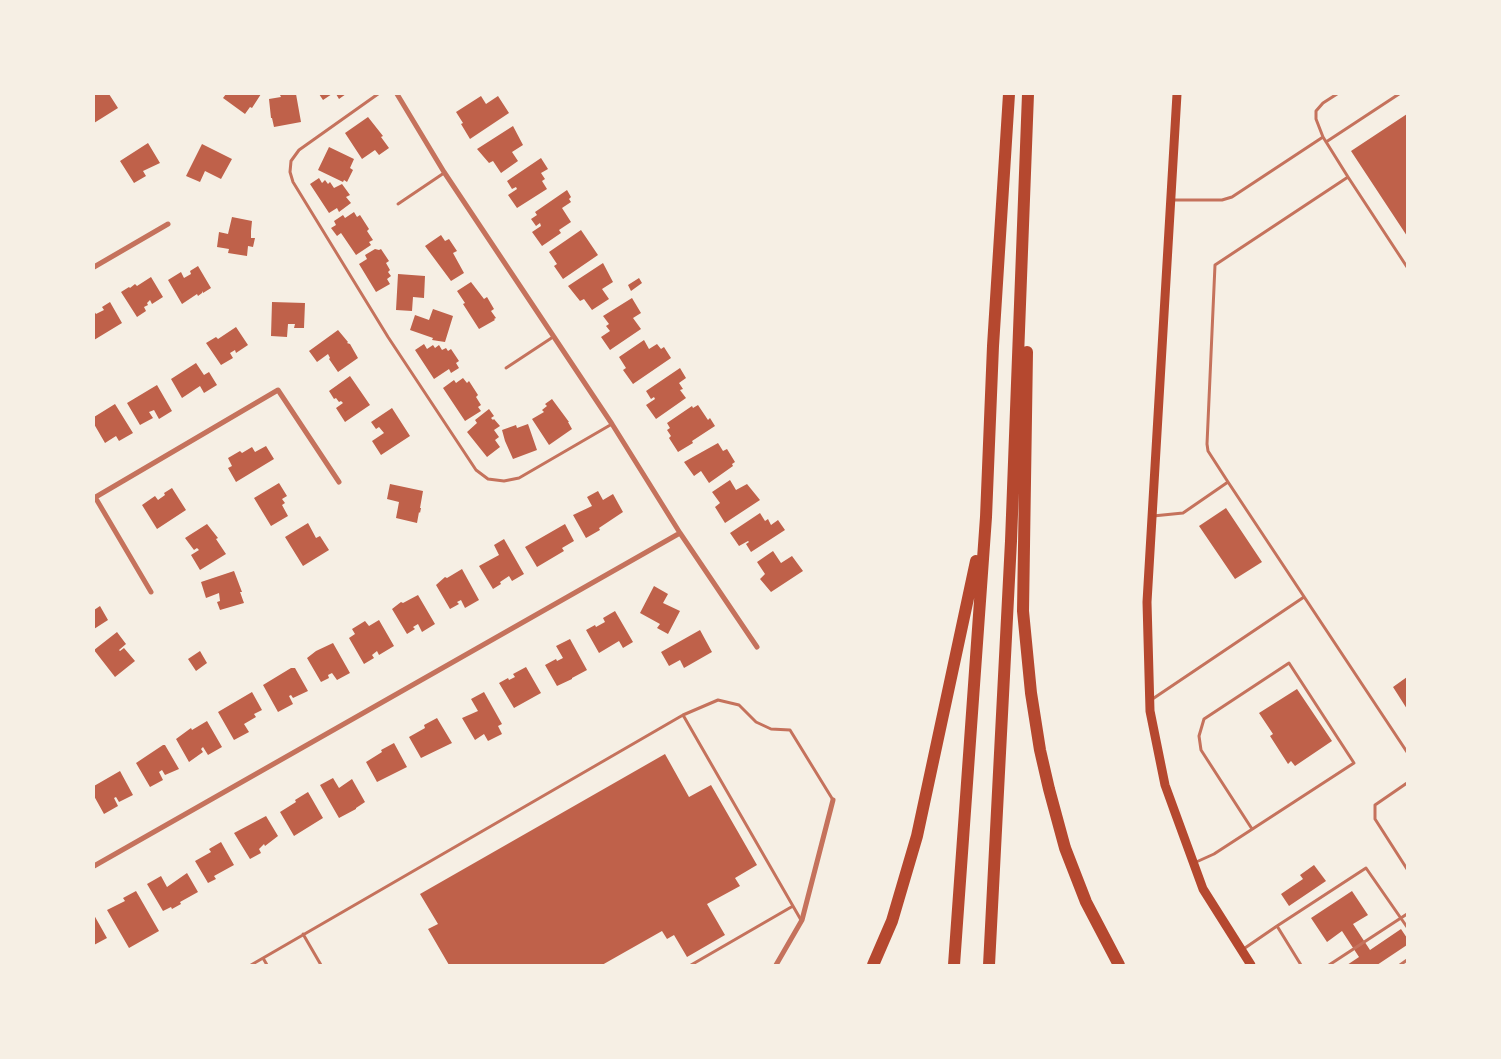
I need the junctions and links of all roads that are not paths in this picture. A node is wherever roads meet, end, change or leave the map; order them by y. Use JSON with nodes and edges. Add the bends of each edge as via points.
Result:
{"nodes":[{"id":1,"x":378,"y":94,"type":"edge"},
{"id":2,"x":397,"y":94,"type":"edge"},
{"id":3,"x":1009,"y":94,"type":"edge"},
{"id":4,"x":1028,"y":94,"type":"edge"},
{"id":5,"x":1177,"y":94,"type":"edge"},
{"id":6,"x":1337,"y":94,"type":"edge"},
{"id":7,"x":1399,"y":94,"type":"edge"},
{"id":8,"x":1323,"y":137,"type":"junction"},
{"id":9,"x":1326,"y":142,"type":"junction"},
{"id":10,"x":444,"y":172,"type":"junction"},
{"id":11,"x":1348,"y":176,"type":"junction"},
{"id":12,"x":1025,"y":182,"type":"junction"},
{"id":13,"x":1170,"y":200,"type":"junction"},
{"id":14,"x":398,"y":204,"type":"dead end"},
{"id":15,"x":168,"y":224,"type":"dead end"},
{"id":16,"x":94,"y":267,"type":"edge"},
{"id":17,"x":1407,"y":267,"type":"edge"},
{"id":18,"x":553,"y":337,"type":"junction"},
{"id":19,"x":506,"y":368,"type":"dead end"},
{"id":20,"x":612,"y":424,"type":"junction"},
{"id":21,"x":339,"y":482,"type":"dead end"},
{"id":22,"x":1228,"y":482,"type":"junction"},
{"id":23,"x":95,"y":498,"type":"edge"},
{"id":24,"x":1152,"y":516,"type":"junction"},
{"id":25,"x":986,"y":517,"type":"junction"},
{"id":26,"x":680,"y":533,"type":"junction"},
{"id":27,"x":150,"y":592,"type":"dead end"},
{"id":28,"x":1304,"y":597,"type":"junction"},
{"id":29,"x":757,"y":647,"type":"dead end"},
{"id":30,"x":1150,"y":700,"type":"junction"},
{"id":31,"x":683,"y":715,"type":"junction"},
{"id":32,"x":1407,"y":752,"type":"edge"},
{"id":33,"x":1407,"y":783,"type":"edge"},
{"id":34,"x":833,"y":800,"type":"joint"},
{"id":35,"x":1252,"y":829,"type":"junction"},
{"id":36,"x":1193,"y":863,"type":"junction"},
{"id":37,"x":94,"y":866,"type":"edge"},
{"id":38,"x":1407,"y":869,"type":"edge"},
{"id":39,"x":793,"y":906,"type":"junction"},
{"id":40,"x":1407,"y":914,"type":"edge"},
{"id":41,"x":1401,"y":918,"type":"junction"},
{"id":42,"x":802,"y":920,"type":"junction"},
{"id":43,"x":1277,"y":926,"type":"junction"},
{"id":44,"x":1407,"y":927,"type":"edge"},
{"id":45,"x":304,"y":934,"type":"junction"},
{"id":46,"x":1241,"y":950,"type":"junction"},
{"id":47,"x":263,"y":958,"type":"junction"},
{"id":48,"x":1407,"y":960,"type":"edge"},
{"id":49,"x":250,"y":965,"type":"edge"},
{"id":50,"x":267,"y":965,"type":"edge"},
{"id":51,"x":321,"y":965,"type":"edge"},
{"id":52,"x":691,"y":965,"type":"edge"},
{"id":53,"x":776,"y":965,"type":"edge"},
{"id":54,"x":873,"y":965,"type":"edge"},
{"id":55,"x":954,"y":965,"type":"edge"},
{"id":56,"x":989,"y":965,"type":"edge"},
{"id":57,"x":1119,"y":965,"type":"edge"},
{"id":58,"x":1251,"y":965,"type":"edge"},
{"id":59,"x":1301,"y":965,"type":"edge"},
{"id":60,"x":1329,"y":965,"type":"edge"},
{"id":61,"x":1400,"y":965,"type":"edge"}],
"edges":[{"from":1,"to":20,"type":"lane","via":[[299,150],[290,172],[293,182],[388,337],[476,470],[488,478],[504,481],[518,478]]},
{"from":2,"to":10,"type":"street"},
{"from":3,"to":25,"type":"highway"},
{"from":4,"to":12,"type":"highway"},
{"from":5,"to":13,"type":"main road"},
{"from":6,"to":8,"type":"lane","via":[[1316,110]]},
{"from":7,"to":9,"type":"lane"},
{"from":8,"to":9,"type":"lane"},
{"from":8,"to":13,"type":"lane","via":[[1232,197],[1222,200]]},
{"from":9,"to":11,"type":"lane"},
{"from":10,"to":14,"type":"lane"},
{"from":10,"to":18,"type":"street"},
{"from":11,"to":17,"type":"lane"},
{"from":11,"to":22,"type":"lane","via":[[1215,265],[1207,444],[1208,451]]},
{"from":12,"to":56,"type":"highway"},
{"from":12,"to":57,"type":"highway","via":[[1029,233],[1022,611],[1040,750],[1049,789],[1086,902]]},
{"from":13,"to":24,"type":"main road"},
{"from":15,"to":16,"type":"street"},
{"from":18,"to":19,"type":"lane"},
{"from":18,"to":20,"type":"street"},
{"from":20,"to":26,"type":"street"},
{"from":21,"to":23,"type":"street","via":[[278,390]]},
{"from":22,"to":24,"type":"lane","via":[[1183,513]]},
{"from":22,"to":28,"type":"lane"},
{"from":23,"to":27,"type":"street"},
{"from":24,"to":30,"type":"main road","via":[[1147,602]]},
{"from":25,"to":54,"type":"highway","via":[[917,836],[892,921]]},
{"from":25,"to":55,"type":"highway"},
{"from":26,"to":29,"type":"street"},
{"from":26,"to":37,"type":"street"},
{"from":28,"to":30,"type":"lane"},
{"from":28,"to":32,"type":"lane"},
{"from":30,"to":36,"type":"main road","via":[[1165,785]]},
{"from":31,"to":34,"type":"lane","via":[[718,700],[740,705],[756,722],[771,729],[790,730]]},
{"from":31,"to":39,"type":"lane"},
{"from":31,"to":45,"type":"lane"},
{"from":33,"to":38,"type":"lane","via":[[1375,805],[1375,819]]},
{"from":34,"to":42,"type":"street"},
{"from":35,"to":35,"type":"lane","via":[[1354,763],[1289,663],[1204,719],[1198,736],[1201,750]]},
{"from":35,"to":36,"type":"lane","via":[[1214,854]]},
{"from":36,"to":46,"type":"main road","via":[[1202,889]]},
{"from":39,"to":42,"type":"lane"},
{"from":39,"to":52,"type":"lane"},
{"from":40,"to":41,"type":"lane"},
{"from":41,"to":43,"type":"lane","via":[[1366,868]]},
{"from":41,"to":44,"type":"lane"},
{"from":41,"to":60,"type":"lane"},
{"from":42,"to":53,"type":"street"},
{"from":43,"to":46,"type":"lane"},
{"from":43,"to":59,"type":"lane"},
{"from":45,"to":47,"type":"lane"},
{"from":45,"to":51,"type":"lane"},
{"from":46,"to":58,"type":"main road"},
{"from":47,"to":49,"type":"lane"},
{"from":47,"to":50,"type":"lane"},
{"from":48,"to":61,"type":"lane"}]}
